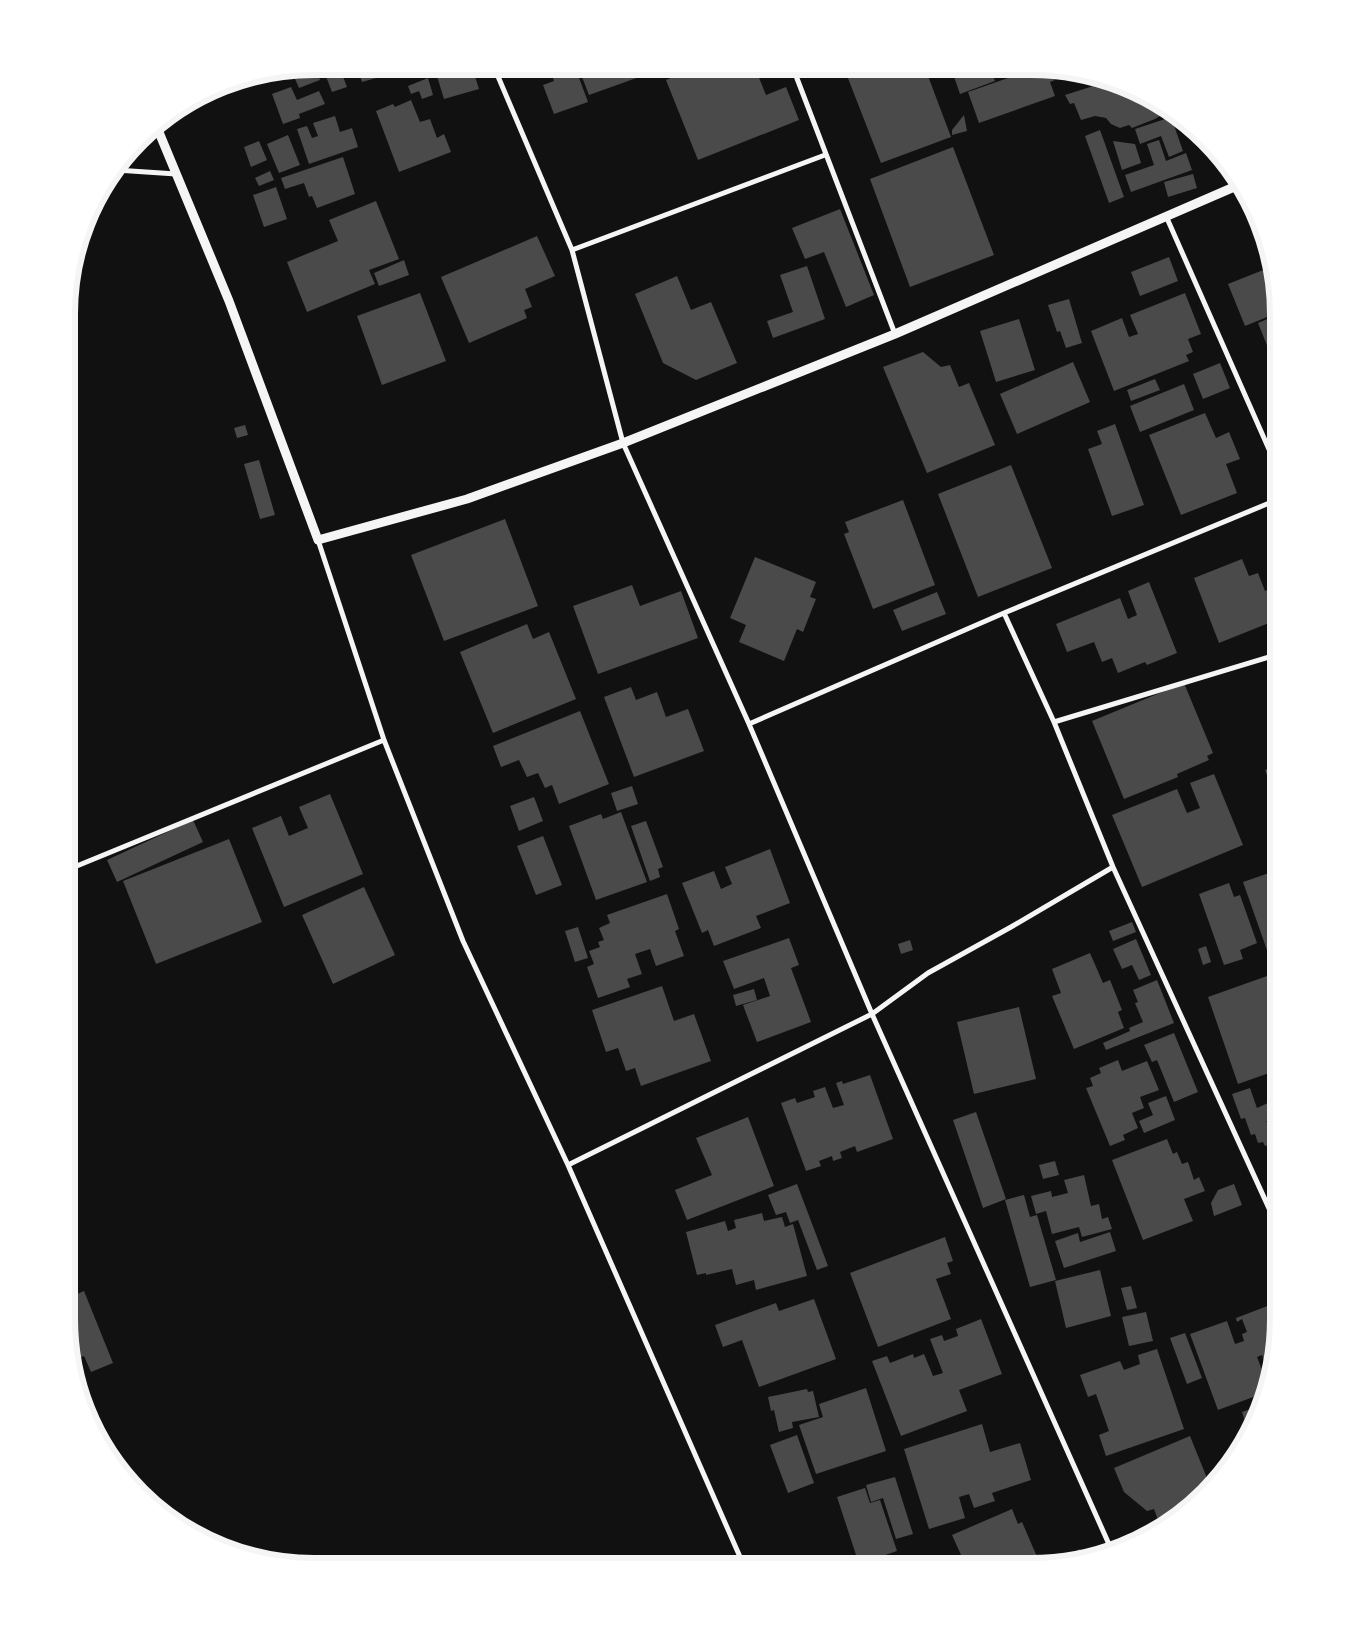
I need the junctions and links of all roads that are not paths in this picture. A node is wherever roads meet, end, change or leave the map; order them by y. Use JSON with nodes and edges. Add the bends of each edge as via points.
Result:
{"nodes":[{"id":1,"x":497,"y":75,"type":"edge"},
{"id":2,"x":796,"y":75,"type":"edge"},
{"id":3,"x":159,"y":132,"type":"edge"},
{"id":4,"x":825,"y":155,"type":"junction"},
{"id":5,"x":123,"y":170,"type":"edge"},
{"id":6,"x":176,"y":174,"type":"junction"},
{"id":7,"x":1234,"y":187,"type":"edge"},
{"id":8,"x":1166,"y":216,"type":"junction"},
{"id":9,"x":572,"y":250,"type":"junction"},
{"id":10,"x":895,"y":334,"type":"junction"},
{"id":11,"x":623,"y":443,"type":"junction"},
{"id":12,"x":1270,"y":452,"type":"edge"},
{"id":13,"x":1270,"y":503,"type":"edge"},
{"id":14,"x":318,"y":540,"type":"junction"},
{"id":15,"x":1004,"y":613,"type":"junction"},
{"id":16,"x":1270,"y":656,"type":"edge"},
{"id":17,"x":1054,"y":722,"type":"junction"},
{"id":18,"x":749,"y":724,"type":"junction"},
{"id":19,"x":384,"y":740,"type":"junction"},
{"id":20,"x":75,"y":867,"type":"edge"},
{"id":21,"x":1113,"y":867,"type":"junction"},
{"id":22,"x":872,"y":1014,"type":"junction"},
{"id":23,"x":568,"y":1165,"type":"junction"},
{"id":24,"x":1270,"y":1207,"type":"edge"},
{"id":25,"x":1109,"y":1545,"type":"edge"},
{"id":26,"x":740,"y":1558,"type":"edge"}],
"edges":[{"from":1,"to":9,"type":"street"},
{"from":2,"to":4,"type":"street"},
{"from":3,"to":6,"type":"street"},
{"from":4,"to":9,"type":"street"},
{"from":4,"to":10,"type":"street"},
{"from":5,"to":6,"type":"street"},
{"from":6,"to":14,"type":"street","via":[[229,301]]},
{"from":7,"to":8,"type":"street"},
{"from":8,"to":10,"type":"street"},
{"from":8,"to":12,"type":"street"},
{"from":9,"to":11,"type":"street"},
{"from":10,"to":11,"type":"street"},
{"from":11,"to":14,"type":"street","via":[[467,499]]},
{"from":11,"to":18,"type":"street"},
{"from":13,"to":15,"type":"street"},
{"from":14,"to":19,"type":"street"},
{"from":15,"to":17,"type":"street"},
{"from":15,"to":18,"type":"street"},
{"from":16,"to":17,"type":"street"},
{"from":17,"to":21,"type":"street"},
{"from":18,"to":22,"type":"street"},
{"from":19,"to":20,"type":"street"},
{"from":19,"to":23,"type":"street","via":[[463,941]]},
{"from":21,"to":22,"type":"street","via":[[928,973]]},
{"from":21,"to":24,"type":"street"},
{"from":22,"to":23,"type":"street"},
{"from":22,"to":25,"type":"street"},
{"from":23,"to":26,"type":"street"}]}
